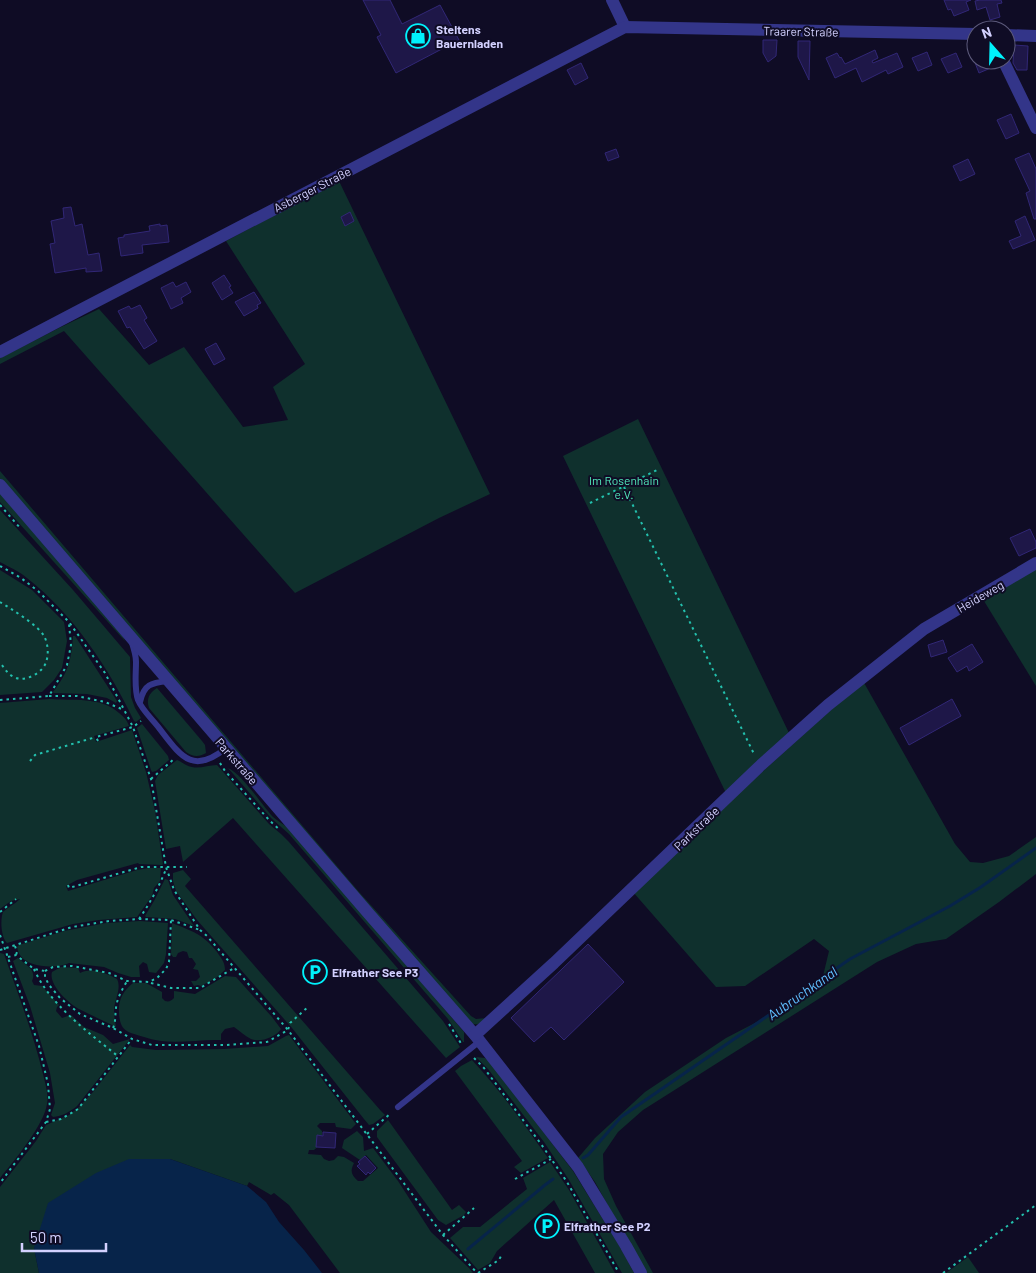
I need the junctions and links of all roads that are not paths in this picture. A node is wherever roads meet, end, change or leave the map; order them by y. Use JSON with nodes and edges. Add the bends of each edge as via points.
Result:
{"nodes":[{"id":1,"x":612,"y":0,"type":"edge"},
{"id":2,"x":625,"y":27,"type":"junction"},
{"id":3,"x":966,"y":34,"type":"edge"},
{"id":4,"x":1016,"y":35,"type":"edge"},
{"id":5,"x":1036,"y":36,"type":"edge"},
{"id":6,"x":1008,"y":70,"type":"edge"},
{"id":7,"x":1036,"y":128,"type":"edge"},
{"id":8,"x":0,"y":352,"type":"edge"},
{"id":9,"x":0,"y":485,"type":"edge"},
{"id":10,"x":1036,"y":563,"type":"edge"},
{"id":11,"x":924,"y":629,"type":"joint"},
{"id":12,"x":131,"y":637,"type":"junction"},
{"id":13,"x":169,"y":682,"type":"junction"},
{"id":14,"x":139,"y":704,"type":"junction"},
{"id":15,"x":226,"y":748,"type":"junction"},
{"id":16,"x":478,"y":1038,"type":"junction"},
{"id":17,"x":398,"y":1107,"type":"road end"},
{"id":18,"x":641,"y":1273,"type":"edge"}],
"edges":[{"from":1,"to":2,"type":"street"},
{"from":2,"to":3,"type":"street","name":"Traarer Straße"},
{"from":2,"to":8,"type":"street","name":"Asberger Straße"},
{"from":4,"to":5,"type":"street"},
{"from":6,"to":7,"type":"street"},
{"from":9,"to":12,"type":"street","name":"Parkstraße"},
{"from":10,"to":11,"type":"street","name":"Heideweg"},
{"from":11,"to":16,"type":"street","name":"Parkstraße","via":[[828,704]]},
{"from":12,"to":13,"type":"street","name":"Parkstraße"},
{"from":12,"to":14,"type":"lane"},
{"from":13,"to":14,"type":"lane","via":[[148,686]]},
{"from":13,"to":15,"type":"street","name":"Parkstraße"},
{"from":14,"to":15,"type":"lane","via":[[180,754],[189,760],[215,757]]},
{"from":15,"to":16,"type":"street","name":"Parkstraße"},
{"from":16,"to":17,"type":"lane","via":[[467,1051]]},
{"from":16,"to":18,"type":"street","name":"Parkstraße","via":[[578,1167]]}]}
